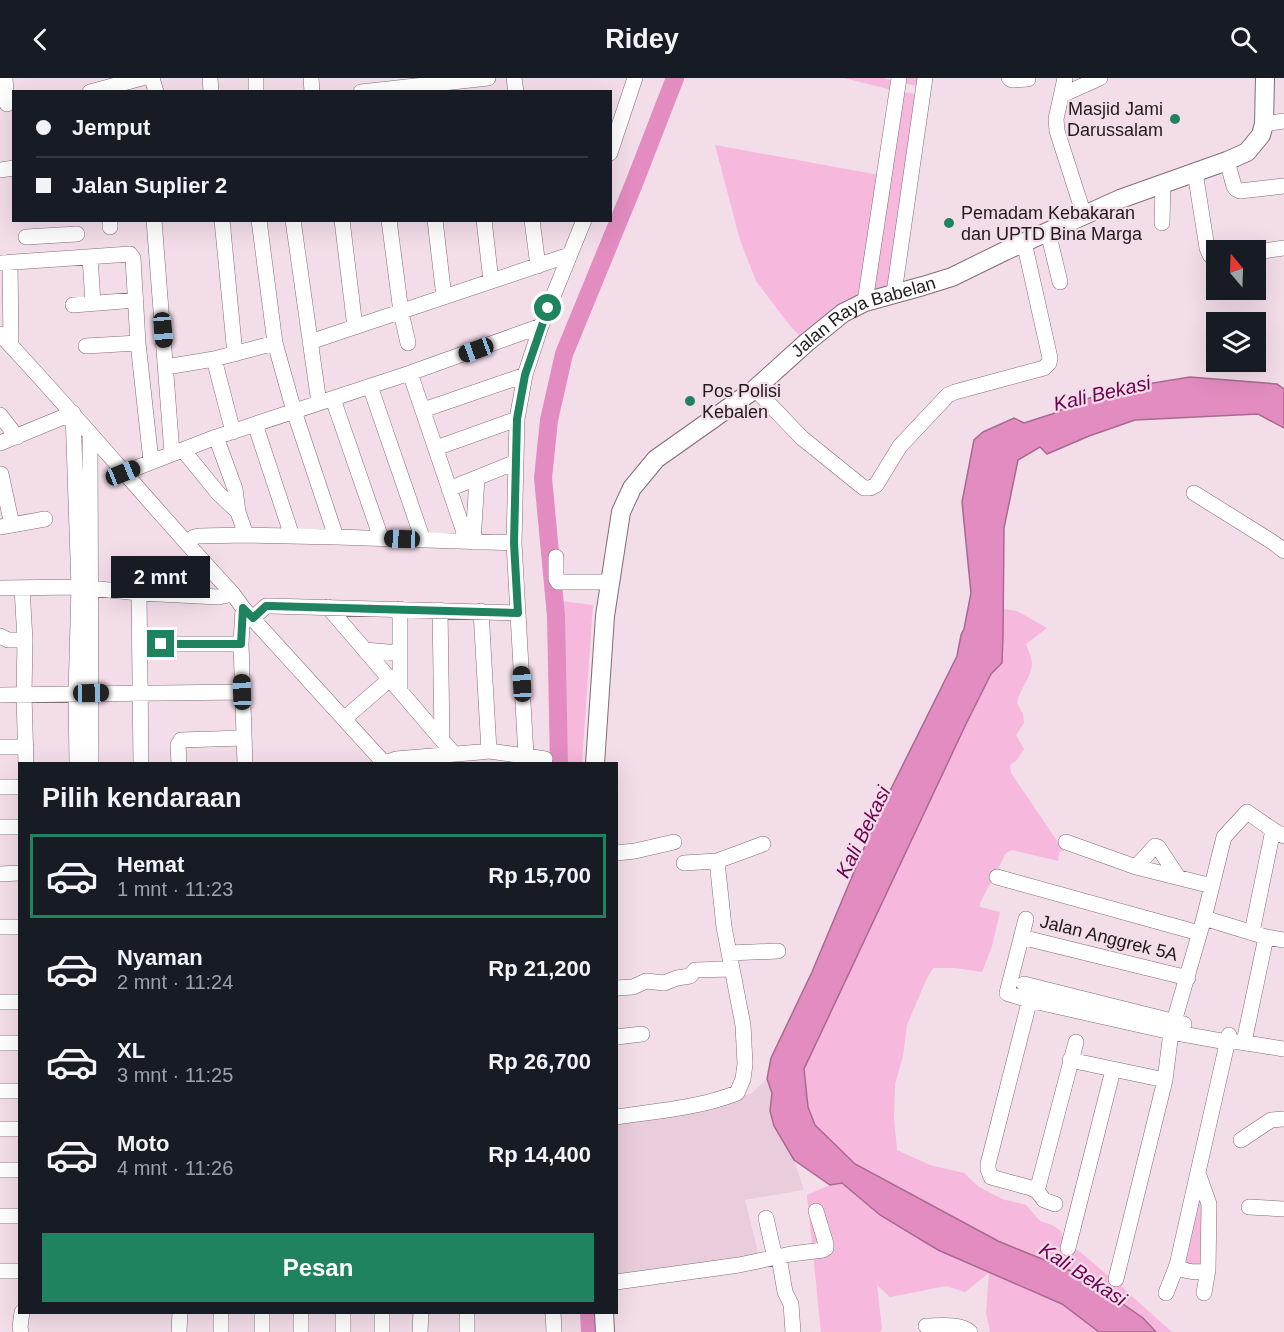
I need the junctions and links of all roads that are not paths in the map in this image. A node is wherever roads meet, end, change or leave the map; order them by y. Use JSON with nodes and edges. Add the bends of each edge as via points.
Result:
{"nodes":[{"id":1,"x":5,"y":78,"type":"edge"},
{"id":2,"x":142,"y":78,"type":"edge"},
{"id":3,"x":483,"y":78,"type":"edge"},
{"id":4,"x":488,"y":78,"type":"edge"},
{"id":5,"x":635,"y":78,"type":"edge"},
{"id":6,"x":899,"y":78,"type":"edge"},
{"id":7,"x":925,"y":78,"type":"edge"},
{"id":8,"x":1009,"y":78,"type":"edge"},
{"id":9,"x":1065,"y":78,"type":"edge"},
{"id":10,"x":1100,"y":78,"type":"edge"},
{"id":11,"x":1265,"y":78,"type":"edge"},
{"id":12,"x":1028,"y":79,"type":"edge"},
{"id":13,"x":419,"y":81,"type":"edge"},
{"id":14,"x":1084,"y":81,"type":"edge"},
{"id":15,"x":105,"y":89,"type":"edge"},
{"id":16,"x":371,"y":90,"type":"edge"},
{"id":17,"x":1062,"y":95,"type":"junction"},
{"id":18,"x":7,"y":104,"type":"edge"},
{"id":19,"x":617,"y":109,"type":"edge"},
{"id":20,"x":1284,"y":121,"type":"edge"},
{"id":21,"x":1263,"y":124,"type":"junction"},
{"id":22,"x":612,"y":140,"type":"edge"},
{"id":23,"x":1227,"y":161,"type":"junction"},
{"id":24,"x":1195,"y":172,"type":"junction"},
{"id":25,"x":1163,"y":184,"type":"junction"},
{"id":26,"x":1284,"y":186,"type":"edge"},
{"id":27,"x":1084,"y":215,"type":"junction"},
{"id":28,"x":154,"y":222,"type":"edge"},
{"id":29,"x":222,"y":222,"type":"edge"},
{"id":30,"x":260,"y":222,"type":"edge"},
{"id":31,"x":293,"y":222,"type":"edge"},
{"id":32,"x":342,"y":222,"type":"edge"},
{"id":33,"x":389,"y":222,"type":"edge"},
{"id":34,"x":435,"y":222,"type":"edge"},
{"id":35,"x":484,"y":222,"type":"edge"},
{"id":36,"x":532,"y":222,"type":"edge"},
{"id":37,"x":583,"y":222,"type":"edge"},
{"id":38,"x":1162,"y":224,"type":"dead end"},
{"id":39,"x":54,"y":228,"type":"edge"},
{"id":40,"x":1048,"y":232,"type":"junction"},
{"id":41,"x":77,"y":234,"type":"dead end"},
{"id":42,"x":26,"y":237,"type":"dead end"},
{"id":43,"x":1024,"y":242,"type":"junction"},
{"id":44,"x":1206,"y":242,"type":"edge"},
{"id":45,"x":1284,"y":248,"type":"edge"},
{"id":46,"x":1266,"y":251,"type":"edge"},
{"id":47,"x":569,"y":255,"type":"junction"},
{"id":48,"x":90,"y":257,"type":"junction"},
{"id":49,"x":5,"y":262,"type":"edge"},
{"id":50,"x":538,"y":266,"type":"junction"},
{"id":51,"x":491,"y":281,"type":"junction"},
{"id":52,"x":1060,"y":282,"type":"dead end"},
{"id":53,"x":894,"y":293,"type":"junction"},
{"id":54,"x":444,"y":297,"type":"junction"},
{"id":55,"x":135,"y":300,"type":"junction"},
{"id":56,"x":865,"y":302,"type":"junction"},
{"id":57,"x":93,"y":303,"type":"junction"},
{"id":58,"x":74,"y":305,"type":"dead end"},
{"id":59,"x":401,"y":312,"type":"junction"},
{"id":60,"x":542,"y":326,"type":"junction"},
{"id":61,"x":355,"y":327,"type":"junction"},
{"id":62,"x":0,"y":334,"type":"edge"},
{"id":63,"x":310,"y":342,"type":"junction"},
{"id":64,"x":138,"y":343,"type":"junction"},
{"id":65,"x":275,"y":343,"type":"junction"},
{"id":66,"x":408,"y":343,"type":"dead end"},
{"id":67,"x":11,"y":346,"type":"junction"},
{"id":68,"x":86,"y":346,"type":"dead end"},
{"id":69,"x":235,"y":354,"type":"junction"},
{"id":70,"x":214,"y":359,"type":"junction"},
{"id":71,"x":166,"y":367,"type":"junction"},
{"id":72,"x":410,"y":373,"type":"junction"},
{"id":73,"x":525,"y":375,"type":"junction"},
{"id":74,"x":370,"y":386,"type":"junction"},
{"id":75,"x":755,"y":389,"type":"junction"},
{"id":76,"x":326,"y":401,"type":"junction"},
{"id":77,"x":423,"y":410,"type":"junction"},
{"id":78,"x":294,"y":411,"type":"junction"},
{"id":79,"x":73,"y":413,"type":"junction"},
{"id":80,"x":0,"y":415,"type":"edge"},
{"id":81,"x":517,"y":419,"type":"junction"},
{"id":82,"x":255,"y":424,"type":"junction"},
{"id":83,"x":232,"y":432,"type":"junction"},
{"id":84,"x":90,"y":433,"type":"junction"},
{"id":85,"x":17,"y":437,"type":"junction"},
{"id":86,"x":216,"y":437,"type":"junction"},
{"id":87,"x":0,"y":443,"type":"edge"},
{"id":88,"x":436,"y":448,"type":"junction"},
{"id":89,"x":177,"y":452,"type":"junction"},
{"id":90,"x":151,"y":461,"type":"junction"},
{"id":91,"x":516,"y":462,"type":"junction"},
{"id":92,"x":123,"y":473,"type":"junction"},
{"id":93,"x":1,"y":474,"type":"edge"},
{"id":94,"x":477,"y":478,"type":"junction"},
{"id":95,"x":449,"y":489,"type":"junction"},
{"id":96,"x":1194,"y":493,"type":"dead end"},
{"id":97,"x":237,"y":512,"type":"junction"},
{"id":98,"x":45,"y":519,"type":"dead end"},
{"id":99,"x":6,"y":526,"type":"edge"},
{"id":100,"x":246,"y":535,"type":"junction"},
{"id":101,"x":292,"y":536,"type":"junction"},
{"id":102,"x":336,"y":537,"type":"junction"},
{"id":103,"x":381,"y":538,"type":"junction"},
{"id":104,"x":423,"y":540,"type":"junction"},
{"id":105,"x":470,"y":542,"type":"junction"},
{"id":106,"x":186,"y":543,"type":"junction"},
{"id":107,"x":514,"y":543,"type":"junction"},
{"id":108,"x":1284,"y":551,"type":"edge"},
{"id":109,"x":556,"y":557,"type":"dead end"},
{"id":110,"x":610,"y":582,"type":"junction"},
{"id":111,"x":85,"y":587,"type":"junction"},
{"id":112,"x":0,"y":588,"type":"edge"},
{"id":113,"x":22,"y":588,"type":"junction"},
{"id":114,"x":139,"y":593,"type":"junction"},
{"id":115,"x":233,"y":594,"type":"junction"},
{"id":116,"x":328,"y":607,"type":"junction"},
{"id":117,"x":400,"y":609,"type":"junction"},
{"id":118,"x":440,"y":610,"type":"junction"},
{"id":119,"x":481,"y":611,"type":"junction"},
{"id":120,"x":248,"y":613,"type":"junction"},
{"id":121,"x":518,"y":613,"type":"junction"},
{"id":122,"x":3,"y":640,"type":"edge"},
{"id":123,"x":25,"y":640,"type":"junction"},
{"id":124,"x":140,"y":644,"type":"junction"},
{"id":125,"x":241,"y":644,"type":"junction"},
{"id":126,"x":365,"y":650,"type":"junction"},
{"id":127,"x":399,"y":653,"type":"junction"},
{"id":128,"x":395,"y":685,"type":"junction"},
{"id":129,"x":242,"y":692,"type":"junction"},
{"id":130,"x":83,"y":693,"type":"junction"},
{"id":131,"x":141,"y":693,"type":"junction"},
{"id":132,"x":0,"y":695,"type":"edge"},
{"id":133,"x":24,"y":695,"type":"junction"},
{"id":134,"x":345,"y":718,"type":"junction"},
{"id":135,"x":244,"y":738,"type":"junction"},
{"id":136,"x":442,"y":739,"type":"junction"},
{"id":137,"x":0,"y":747,"type":"edge"},
{"id":138,"x":26,"y":747,"type":"junction"},
{"id":139,"x":489,"y":752,"type":"junction"},
{"id":140,"x":454,"y":753,"type":"junction"},
{"id":141,"x":526,"y":756,"type":"junction"},
{"id":142,"x":545,"y":759,"type":"dead end"},
{"id":143,"x":26,"y":762,"type":"edge"},
{"id":144,"x":77,"y":762,"type":"edge"},
{"id":145,"x":91,"y":762,"type":"edge"},
{"id":146,"x":141,"y":762,"type":"edge"},
{"id":147,"x":179,"y":762,"type":"edge"},
{"id":148,"x":245,"y":762,"type":"edge"},
{"id":149,"x":384,"y":762,"type":"edge"},
{"id":150,"x":388,"y":762,"type":"edge"},
{"id":151,"x":596,"y":762,"type":"edge"},
{"id":152,"x":0,"y":787,"type":"edge"},
{"id":153,"x":18,"y":787,"type":"edge"},
{"id":154,"x":0,"y":827,"type":"edge"},
{"id":155,"x":18,"y":827,"type":"edge"},
{"id":156,"x":1278,"y":833,"type":"edge"},
{"id":157,"x":674,"y":842,"type":"dead end"},
{"id":158,"x":1066,"y":842,"type":"dead end"},
{"id":159,"x":764,"y":844,"type":"dead end"},
{"id":160,"x":618,"y":853,"type":"edge"},
{"id":161,"x":717,"y":861,"type":"junction"},
{"id":162,"x":684,"y":862,"type":"dead end"},
{"id":163,"x":1136,"y":867,"type":"junction"},
{"id":164,"x":18,"y":873,"type":"edge"},
{"id":165,"x":0,"y":874,"type":"edge"},
{"id":166,"x":997,"y":877,"type":"dead end"},
{"id":167,"x":1178,"y":877,"type":"junction"},
{"id":168,"x":1212,"y":886,"type":"junction"},
{"id":169,"x":1026,"y":920,"type":"dead end"},
{"id":170,"x":1202,"y":925,"type":"junction"},
{"id":171,"x":0,"y":927,"type":"edge"},
{"id":172,"x":18,"y":927,"type":"edge"},
{"id":173,"x":1259,"y":934,"type":"junction"},
{"id":174,"x":1022,"y":937,"type":"junction"},
{"id":175,"x":1284,"y":940,"type":"edge"},
{"id":176,"x":778,"y":951,"type":"dead end"},
{"id":177,"x":729,"y":953,"type":"junction"},
{"id":178,"x":732,"y":969,"type":"junction"},
{"id":179,"x":1188,"y":978,"type":"junction"},
{"id":180,"x":618,"y":988,"type":"edge"},
{"id":181,"x":1031,"y":994,"type":"junction"},
{"id":182,"x":0,"y":1002,"type":"edge"},
{"id":183,"x":18,"y":1002,"type":"edge"},
{"id":184,"x":1173,"y":1027,"type":"junction"},
{"id":185,"x":642,"y":1034,"type":"dead end"},
{"id":186,"x":618,"y":1037,"type":"edge"},
{"id":187,"x":1235,"y":1040,"type":"junction"},
{"id":188,"x":1076,"y":1042,"type":"dead end"},
{"id":189,"x":0,"y":1043,"type":"edge"},
{"id":190,"x":18,"y":1043,"type":"edge"},
{"id":191,"x":1284,"y":1049,"type":"edge"},
{"id":192,"x":1070,"y":1060,"type":"junction"},
{"id":193,"x":1113,"y":1070,"type":"junction"},
{"id":194,"x":1165,"y":1080,"type":"junction"},
{"id":195,"x":0,"y":1091,"type":"edge"},
{"id":196,"x":18,"y":1091,"type":"edge"},
{"id":197,"x":618,"y":1118,"type":"edge"},
{"id":198,"x":1284,"y":1119,"type":"edge"},
{"id":199,"x":0,"y":1129,"type":"edge"},
{"id":200,"x":18,"y":1129,"type":"edge"},
{"id":201,"x":1241,"y":1140,"type":"dead end"},
{"id":202,"x":0,"y":1170,"type":"edge"},
{"id":203,"x":18,"y":1170,"type":"edge"},
{"id":204,"x":1198,"y":1173,"type":"junction"},
{"id":205,"x":1037,"y":1191,"type":"junction"},
{"id":206,"x":1055,"y":1204,"type":"dead end"},
{"id":207,"x":1249,"y":1207,"type":"dead end"},
{"id":208,"x":1284,"y":1209,"type":"edge"},
{"id":209,"x":816,"y":1211,"type":"dead end"},
{"id":210,"x":0,"y":1216,"type":"edge"},
{"id":211,"x":18,"y":1216,"type":"edge"},
{"id":212,"x":766,"y":1218,"type":"dead end"},
{"id":213,"x":1068,"y":1248,"type":"dead end"},
{"id":214,"x":777,"y":1258,"type":"junction"},
{"id":215,"x":1177,"y":1264,"type":"junction"},
{"id":216,"x":1208,"y":1269,"type":"junction"},
{"id":217,"x":0,"y":1271,"type":"edge"},
{"id":218,"x":18,"y":1271,"type":"edge"},
{"id":219,"x":1116,"y":1279,"type":"dead end"},
{"id":220,"x":618,"y":1282,"type":"edge"},
{"id":221,"x":1166,"y":1293,"type":"dead end"},
{"id":222,"x":1204,"y":1293,"type":"dead end"},
{"id":223,"x":22,"y":1314,"type":"edge"},
{"id":224,"x":180,"y":1314,"type":"edge"},
{"id":225,"x":221,"y":1314,"type":"edge"},
{"id":226,"x":262,"y":1314,"type":"edge"},
{"id":227,"x":301,"y":1314,"type":"edge"},
{"id":228,"x":343,"y":1314,"type":"edge"},
{"id":229,"x":382,"y":1314,"type":"edge"},
{"id":230,"x":420,"y":1314,"type":"edge"},
{"id":231,"x":467,"y":1314,"type":"edge"},
{"id":232,"x":553,"y":1314,"type":"edge"},
{"id":233,"x":604,"y":1314,"type":"edge"},
{"id":234,"x":926,"y":1326,"type":"dead end"},
{"id":235,"x":21,"y":1332,"type":"edge"},
{"id":236,"x":179,"y":1332,"type":"edge"},
{"id":237,"x":221,"y":1332,"type":"edge"},
{"id":238,"x":262,"y":1332,"type":"edge"},
{"id":239,"x":301,"y":1332,"type":"edge"},
{"id":240,"x":343,"y":1332,"type":"edge"},
{"id":241,"x":382,"y":1332,"type":"edge"},
{"id":242,"x":420,"y":1332,"type":"edge"},
{"id":243,"x":467,"y":1332,"type":"edge"},
{"id":244,"x":554,"y":1332,"type":"edge"},
{"id":245,"x":605,"y":1332,"type":"edge"},
{"id":246,"x":793,"y":1332,"type":"edge"},
{"id":247,"x":970,"y":1332,"type":"edge"}],
"edges":[{"from":1,"to":18,"type":"street"},
{"from":2,"to":15,"type":"street"},
{"from":3,"to":4,"type":"street"},
{"from":3,"to":13,"type":"street"},
{"from":5,"to":19,"type":"street"},
{"from":6,"to":56,"type":"street"},
{"from":7,"to":53,"type":"street"},
{"from":8,"to":12,"type":"street"},
{"from":9,"to":17,"type":"street"},
{"from":10,"to":14,"type":"street"},
{"from":11,"to":21,"type":"main road","name":"Jalan Raya Babelan"},
{"from":13,"to":16,"type":"street"},
{"from":14,"to":17,"type":"street"},
{"from":17,"to":27,"type":"street","via":[[1057,131]]},
{"from":19,"to":22,"type":"street"},
{"from":20,"to":21,"type":"street"},
{"from":21,"to":23,"type":"main road","name":"Jalan Raya Babelan","via":[[1261,135],[1247,152]]},
{"from":23,"to":24,"type":"main road","name":"Jalan Raya Babelan"},
{"from":23,"to":26,"type":"street","via":[[1234,186],[1240,191]]},
{"from":24,"to":25,"type":"main road","name":"Jalan Raya Babelan"},
{"from":24,"to":44,"type":"street"},
{"from":25,"to":27,"type":"main road","name":"Jalan Raya Babelan"},
{"from":25,"to":38,"type":"street"},
{"from":27,"to":40,"type":"main road","name":"Jalan Raya Babelan"},
{"from":28,"to":71,"type":"street"},
{"from":29,"to":69,"type":"street"},
{"from":30,"to":65,"type":"street"},
{"from":31,"to":63,"type":"street"},
{"from":32,"to":61,"type":"street"},
{"from":33,"to":59,"type":"street"},
{"from":34,"to":54,"type":"street"},
{"from":35,"to":51,"type":"street"},
{"from":36,"to":50,"type":"street"},
{"from":37,"to":47,"type":"street"},
{"from":39,"to":41,"type":"street"},
{"from":39,"to":42,"type":"street"},
{"from":40,"to":43,"type":"main road","name":"Jalan Raya Babelan"},
{"from":40,"to":52,"type":"street"},
{"from":43,"to":53,"type":"main road","name":"Jalan Raya Babelan","via":[[952,277]]},
{"from":43,"to":75,"type":"street","via":[[1049,316],[1050,363],[948,395],[900,446],[876,485],[864,488],[802,438]]},
{"from":45,"to":46,"type":"street"},
{"from":47,"to":50,"type":"street"},
{"from":47,"to":60,"type":"street"},
{"from":48,"to":49,"type":"street"},
{"from":48,"to":55,"type":"street","via":[[130,254]]},
{"from":48,"to":57,"type":"street"},
{"from":49,"to":67,"type":"street"},
{"from":50,"to":51,"type":"street"},
{"from":51,"to":54,"type":"street"},
{"from":53,"to":56,"type":"main road","name":"Jalan Raya Babelan"},
{"from":54,"to":59,"type":"street"},
{"from":55,"to":57,"type":"street"},
{"from":55,"to":64,"type":"street"},
{"from":56,"to":75,"type":"main road","name":"Jalan Raya Babelan","via":[[843,313]]},
{"from":57,"to":58,"type":"street"},
{"from":59,"to":61,"type":"street"},
{"from":59,"to":66,"type":"street"},
{"from":60,"to":72,"type":"street"},
{"from":60,"to":73,"type":"street"},
{"from":61,"to":63,"type":"street"},
{"from":62,"to":67,"type":"street"},
{"from":63,"to":76,"type":"street"},
{"from":64,"to":68,"type":"street"},
{"from":64,"to":90,"type":"street"},
{"from":65,"to":69,"type":"street"},
{"from":65,"to":78,"type":"street"},
{"from":67,"to":79,"type":"street"},
{"from":69,"to":70,"type":"street"},
{"from":70,"to":71,"type":"street"},
{"from":70,"to":83,"type":"street"},
{"from":71,"to":89,"type":"street"},
{"from":72,"to":74,"type":"street"},
{"from":72,"to":77,"type":"street"},
{"from":73,"to":77,"type":"street"},
{"from":73,"to":81,"type":"street"},
{"from":74,"to":76,"type":"street"},
{"from":74,"to":104,"type":"street"},
{"from":75,"to":110,"type":"main road","name":"Jalan Raya Babelan","via":[[656,459],[632,488],[621,512]]},
{"from":76,"to":78,"type":"street"},
{"from":76,"to":103,"type":"street"},
{"from":77,"to":88,"type":"street"},
{"from":78,"to":82,"type":"street"},
{"from":78,"to":102,"type":"street"},
{"from":79,"to":84,"type":"street"},
{"from":79,"to":85,"type":"street"},
{"from":79,"to":111,"type":"street"},
{"from":80,"to":85,"type":"street"},
{"from":81,"to":88,"type":"street"},
{"from":81,"to":91,"type":"street"},
{"from":82,"to":83,"type":"street"},
{"from":82,"to":101,"type":"street"},
{"from":83,"to":86,"type":"street"},
{"from":84,"to":92,"type":"street"},
{"from":84,"to":111,"type":"street"},
{"from":85,"to":87,"type":"street"},
{"from":86,"to":89,"type":"street"},
{"from":86,"to":97,"type":"street","via":[[235,489]]},
{"from":88,"to":95,"type":"street"},
{"from":89,"to":90,"type":"street"},
{"from":89,"to":97,"type":"street"},
{"from":90,"to":92,"type":"street"},
{"from":91,"to":94,"type":"street"},
{"from":91,"to":107,"type":"street"},
{"from":92,"to":106,"type":"street"},
{"from":93,"to":99,"type":"street"},
{"from":94,"to":95,"type":"street"},
{"from":94,"to":105,"type":"street"},
{"from":95,"to":105,"type":"street"},
{"from":96,"to":108,"type":"street"},
{"from":97,"to":100,"type":"street"},
{"from":98,"to":99,"type":"street"},
{"from":100,"to":101,"type":"street"},
{"from":100,"to":106,"type":"street","via":[[200,536]]},
{"from":101,"to":102,"type":"street"},
{"from":102,"to":103,"type":"street"},
{"from":103,"to":104,"type":"street"},
{"from":104,"to":105,"type":"street"},
{"from":105,"to":107,"type":"street"},
{"from":106,"to":115,"type":"street"},
{"from":107,"to":121,"type":"street"},
{"from":109,"to":110,"type":"street","via":[[558,582]]},
{"from":110,"to":151,"type":"main road","name":"Jalan Raya Babelan"},
{"from":111,"to":113,"type":"street"},
{"from":111,"to":114,"type":"street"},
{"from":111,"to":130,"type":"street"},
{"from":112,"to":113,"type":"street"},
{"from":113,"to":123,"type":"street"},
{"from":114,"to":115,"type":"street","via":[[219,597]]},
{"from":114,"to":124,"type":"street"},
{"from":115,"to":120,"type":"street"},
{"from":116,"to":117,"type":"street"},
{"from":116,"to":120,"type":"street","via":[[266,606]]},
{"from":116,"to":126,"type":"street"},
{"from":117,"to":118,"type":"street"},
{"from":117,"to":127,"type":"street"},
{"from":118,"to":119,"type":"street"},
{"from":118,"to":136,"type":"street"},
{"from":119,"to":121,"type":"street"},
{"from":119,"to":139,"type":"street"},
{"from":120,"to":125,"type":"street"},
{"from":120,"to":134,"type":"street"},
{"from":121,"to":141,"type":"street"},
{"from":122,"to":123,"type":"street"},
{"from":123,"to":133,"type":"street"},
{"from":124,"to":125,"type":"street"},
{"from":124,"to":131,"type":"street"},
{"from":125,"to":129,"type":"street"},
{"from":126,"to":127,"type":"street"},
{"from":126,"to":128,"type":"street"},
{"from":127,"to":128,"type":"street"},
{"from":128,"to":134,"type":"street"},
{"from":128,"to":136,"type":"street"},
{"from":129,"to":131,"type":"street"},
{"from":129,"to":135,"type":"street"},
{"from":130,"to":131,"type":"street"},
{"from":130,"to":133,"type":"street"},
{"from":130,"to":144,"type":"street"},
{"from":130,"to":145,"type":"street"},
{"from":131,"to":146,"type":"street"},
{"from":132,"to":133,"type":"street"},
{"from":133,"to":138,"type":"street"},
{"from":134,"to":149,"type":"street"},
{"from":135,"to":147,"type":"street","via":[[181,740]]},
{"from":135,"to":148,"type":"street"},
{"from":136,"to":140,"type":"street"},
{"from":137,"to":138,"type":"street"},
{"from":138,"to":143,"type":"street"},
{"from":139,"to":140,"type":"street"},
{"from":139,"to":141,"type":"street"},
{"from":140,"to":150,"type":"street"},
{"from":141,"to":142,"type":"street"},
{"from":152,"to":153,"type":"street"},
{"from":154,"to":155,"type":"street"},
{"from":156,"to":168,"type":"street","via":[[1247,812],[1224,837]]},
{"from":156,"to":173,"type":"street"},
{"from":157,"to":160,"type":"street"},
{"from":158,"to":163,"type":"street"},
{"from":159,"to":161,"type":"street"},
{"from":161,"to":162,"type":"street"},
{"from":161,"to":177,"type":"street"},
{"from":163,"to":167,"type":"street"},
{"from":163,"to":167,"type":"street","via":[[1155,846]]},
{"from":164,"to":165,"type":"street"},
{"from":166,"to":170,"type":"street"},
{"from":167,"to":168,"type":"street"},
{"from":168,"to":170,"type":"street"},
{"from":169,"to":174,"type":"street"},
{"from":170,"to":173,"type":"street"},
{"from":170,"to":179,"type":"street"},
{"from":171,"to":172,"type":"street"},
{"from":173,"to":175,"type":"street"},
{"from":173,"to":187,"type":"street"},
{"from":174,"to":179,"type":"street","name":"Jalan Anggrek 5A"},
{"from":174,"to":181,"type":"street","via":[[1007,993]]},
{"from":176,"to":177,"type":"street"},
{"from":177,"to":178,"type":"street"},
{"from":178,"to":180,"type":"street","via":[[695,970],[690,976]]},
{"from":178,"to":197,"type":"street","via":[[743,1025],[745,1064],[737,1093],[682,1108]]},
{"from":179,"to":184,"type":"street"},
{"from":181,"to":184,"type":"street"},
{"from":181,"to":205,"type":"street","via":[[988,1169],[992,1177]]},
{"from":182,"to":183,"type":"street"},
{"from":184,"to":187,"type":"street"},
{"from":184,"to":194,"type":"street"},
{"from":185,"to":186,"type":"street"},
{"from":187,"to":191,"type":"street"},
{"from":187,"to":204,"type":"street"},
{"from":188,"to":192,"type":"street"},
{"from":189,"to":190,"type":"street"},
{"from":192,"to":193,"type":"street"},
{"from":192,"to":205,"type":"street"},
{"from":193,"to":194,"type":"street"},
{"from":193,"to":213,"type":"street"},
{"from":194,"to":219,"type":"street"},
{"from":195,"to":196,"type":"street"},
{"from":198,"to":201,"type":"street","via":[[1271,1120]]},
{"from":199,"to":200,"type":"street"},
{"from":202,"to":203,"type":"street"},
{"from":204,"to":215,"type":"street"},
{"from":204,"to":216,"type":"street","via":[[1209,1204]]},
{"from":205,"to":206,"type":"street","via":[[1044,1200]]},
{"from":207,"to":208,"type":"street"},
{"from":209,"to":214,"type":"street","via":[[826,1248]]},
{"from":210,"to":211,"type":"street"},
{"from":212,"to":214,"type":"street"},
{"from":214,"to":220,"type":"street"},
{"from":214,"to":246,"type":"street","via":[[784,1292],[791,1304]]},
{"from":215,"to":216,"type":"street","via":[[1181,1269]]},
{"from":215,"to":221,"type":"street"},
{"from":216,"to":222,"type":"street"},
{"from":217,"to":218,"type":"street"},
{"from":223,"to":235,"type":"street"},
{"from":224,"to":236,"type":"street"},
{"from":225,"to":237,"type":"street"},
{"from":226,"to":238,"type":"street"},
{"from":227,"to":239,"type":"street"},
{"from":228,"to":240,"type":"street"},
{"from":229,"to":241,"type":"street"},
{"from":230,"to":242,"type":"street"},
{"from":231,"to":243,"type":"street"},
{"from":232,"to":244,"type":"street"},
{"from":233,"to":245,"type":"main road"},
{"from":234,"to":247,"type":"street","via":[[958,1327]]}]}
